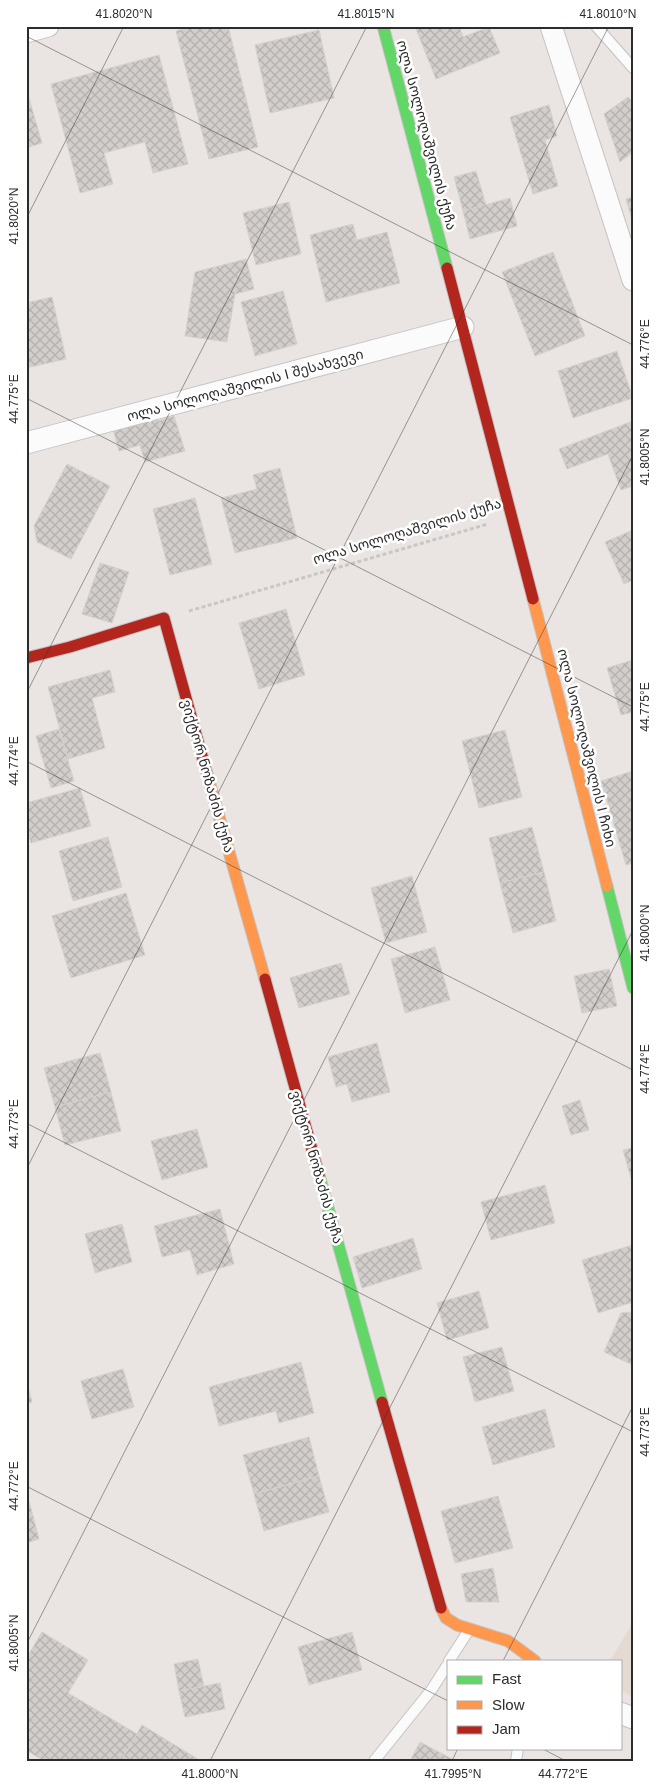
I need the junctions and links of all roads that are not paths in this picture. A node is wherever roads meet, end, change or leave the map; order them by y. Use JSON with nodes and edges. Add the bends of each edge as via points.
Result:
{"nodes":[{"id":1,"x":48,"y":26,"type":"edge"},
{"id":2,"x":383,"y":26,"type":"edge"},
{"id":3,"x":552,"y":26,"type":"edge"},
{"id":4,"x":596,"y":26,"type":"edge"},
{"id":5,"x":26,"y":32,"type":"edge"},
{"id":6,"x":633,"y":68,"type":"edge"},
{"id":7,"x":633,"y":280,"type":"edge"},
{"id":8,"x":463,"y":328,"type":"junction"},
{"id":9,"x":26,"y":444,"type":"edge"},
{"id":10,"x":512,"y":516,"type":"joint"},
{"id":11,"x":26,"y":658,"type":"edge"},
{"id":12,"x":633,"y":988,"type":"edge"},
{"id":13,"x":469,"y":1629,"type":"junction"},
{"id":14,"x":450,"y":1660,"type":"edge"},
{"id":15,"x":534,"y":1660,"type":"edge"},
{"id":16,"x":447,"y":1665,"type":"edge"},
{"id":17,"x":374,"y":1761,"type":"edge"}],
"edges":[{"from":1,"to":5,"type":"street"},
{"from":2,"to":8,"type":"street","name":"ოლა სოლოღაშვილის ქუჩა"},
{"from":3,"to":7,"type":"street"},
{"from":4,"to":6,"type":"lane"},
{"from":8,"to":9,"type":"street","name":"ოლა სოლოღაშვილის I შესახვევი"},
{"from":8,"to":10,"type":"street","name":"ოლა სოლოღაშვილის ქუჩა"},
{"from":10,"to":12,"type":"street","name":"ოლა სოლოღაშვილის I ჩიხი"},
{"from":11,"to":13,"type":"street","name":"ვიქტორ ნოზაძის ქუჩა","via":[[164,618],[438,1603],[446,1618]]},
{"from":13,"to":14,"type":"lane"},
{"from":13,"to":15,"type":"street","name":"ვიქტორ ნოზაძის ქუჩა","via":[[508,1641]]},
{"from":16,"to":17,"type":"lane","via":[[432,1690]]}]}
